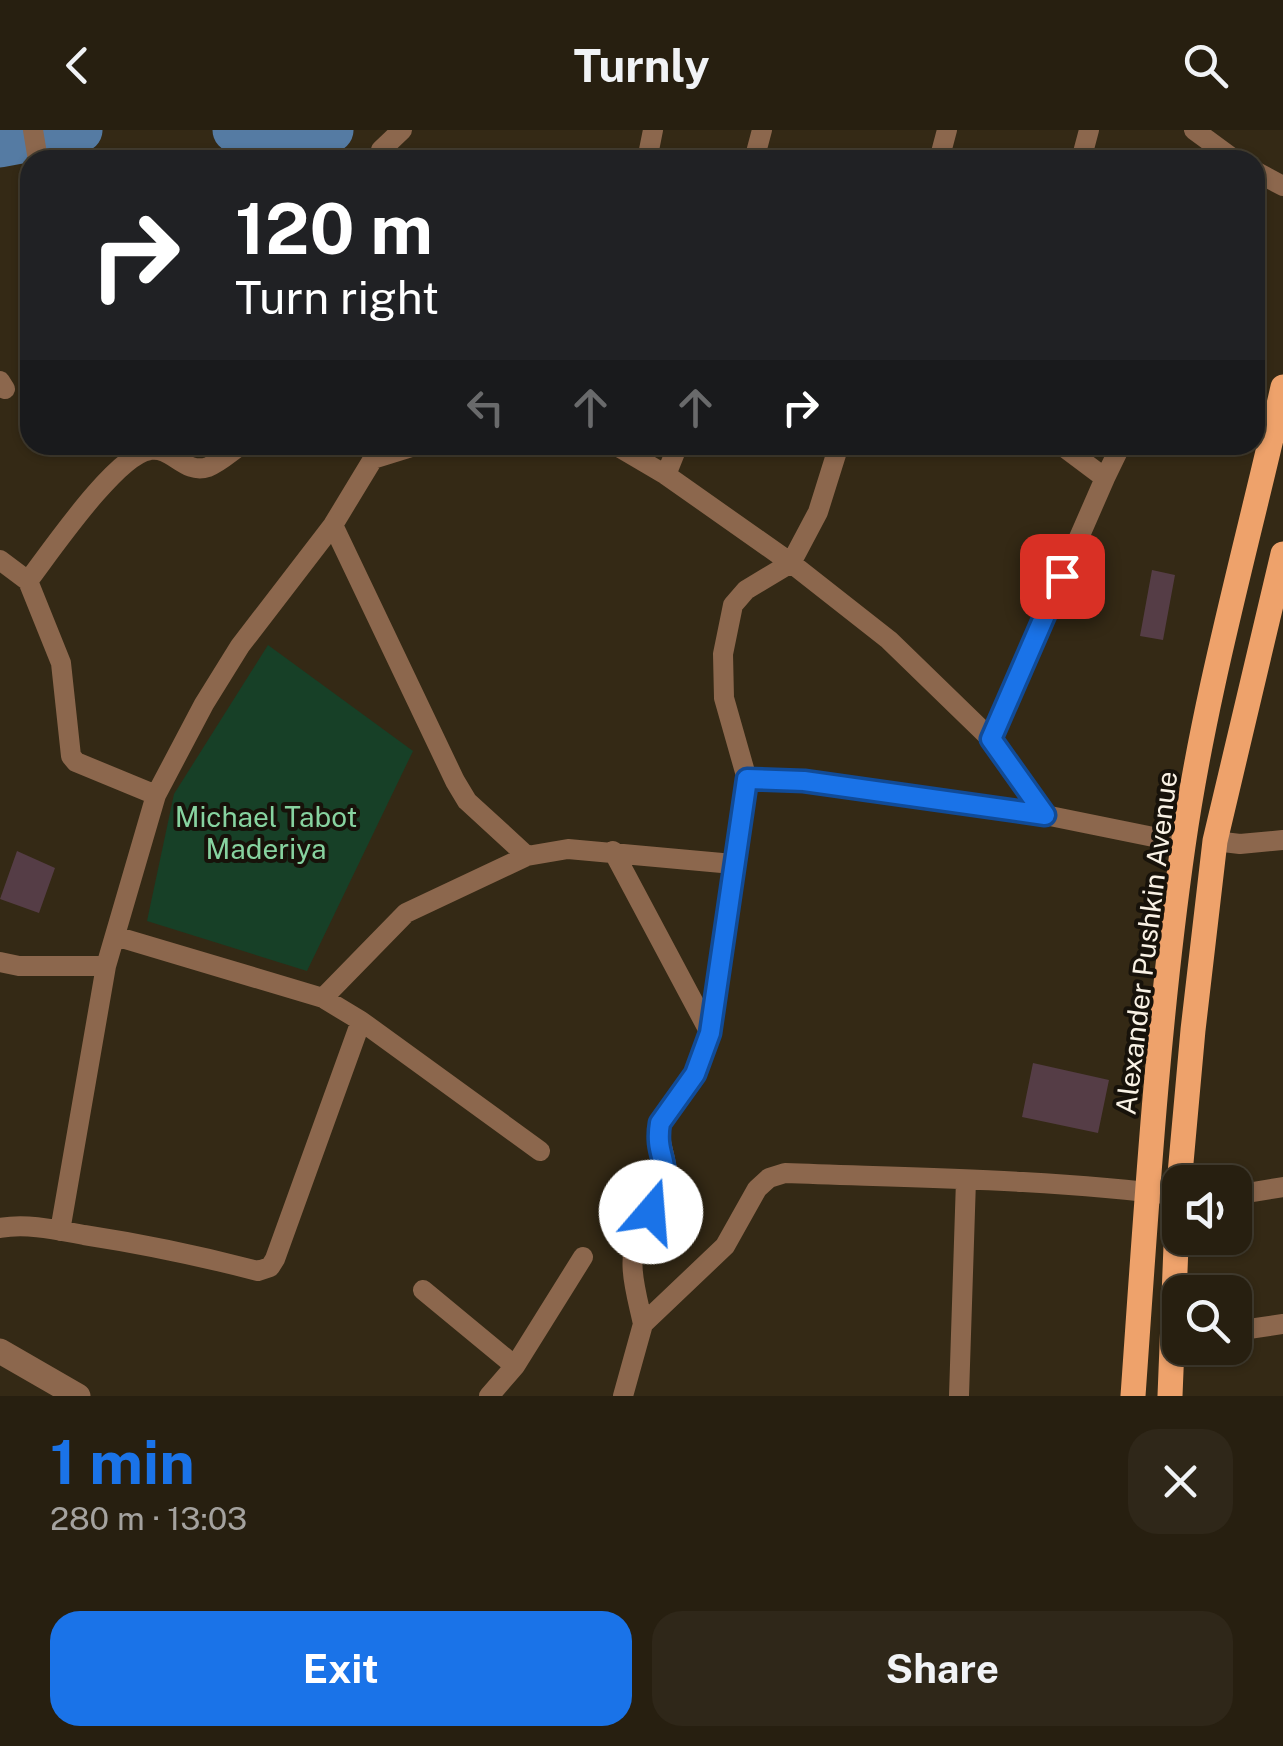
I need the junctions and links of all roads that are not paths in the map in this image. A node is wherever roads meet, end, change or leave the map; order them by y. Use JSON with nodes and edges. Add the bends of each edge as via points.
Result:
{"nodes":[{"id":1,"x":402,"y":130,"type":"edge"},
{"id":2,"x":1194,"y":130,"type":"edge"},
{"id":3,"x":381,"y":150,"type":"edge"},
{"id":4,"x":1221,"y":150,"type":"edge"},
{"id":5,"x":1283,"y":387,"type":"edge"},
{"id":6,"x":1265,"y":420,"type":"edge"},
{"id":7,"x":139,"y":455,"type":"edge"},
{"id":8,"x":170,"y":455,"type":"edge"},
{"id":9,"x":226,"y":455,"type":"edge"},
{"id":10,"x":370,"y":455,"type":"edge"},
{"id":11,"x":632,"y":455,"type":"edge"},
{"id":12,"x":674,"y":455,"type":"edge"},
{"id":13,"x":837,"y":455,"type":"edge"},
{"id":14,"x":1074,"y":455,"type":"edge"},
{"id":15,"x":1116,"y":455,"type":"edge"},
{"id":16,"x":1258,"y":455,"type":"edge"},
{"id":17,"x":666,"y":475,"type":"junction"},
{"id":18,"x":1105,"y":478,"type":"junction"},
{"id":19,"x":333,"y":526,"type":"junction"},
{"id":20,"x":1283,"y":554,"type":"edge"},
{"id":21,"x":0,"y":560,"type":"edge"},
{"id":22,"x":791,"y":563,"type":"junction"},
{"id":23,"x":28,"y":580,"type":"junction"},
{"id":24,"x":991,"y":739,"type":"junction"},
{"id":25,"x":747,"y":779,"type":"junction"},
{"id":26,"x":156,"y":794,"type":"junction"},
{"id":27,"x":1045,"y":815,"type":"junction"},
{"id":28,"x":1283,"y":840,"type":"edge"},
{"id":29,"x":1215,"y":841,"type":"junction"},
{"id":30,"x":1183,"y":843,"type":"junction"},
{"id":31,"x":613,"y":852,"type":"junction"},
{"id":32,"x":527,"y":856,"type":"junction"},
{"id":33,"x":733,"y":864,"type":"junction"},
{"id":34,"x":116,"y":936,"type":"junction"},
{"id":35,"x":0,"y":962,"type":"edge"},
{"id":36,"x":106,"y":966,"type":"junction"},
{"id":37,"x":323,"y":998,"type":"junction"},
{"id":38,"x":361,"y":1021,"type":"junction"},
{"id":39,"x":710,"y":1033,"type":"junction"},
{"id":40,"x":540,"y":1151,"type":"dead end"},
{"id":41,"x":1181,"y":1165,"type":"edge"},
{"id":42,"x":966,"y":1180,"type":"junction"},
{"id":43,"x":1283,"y":1187,"type":"edge"},
{"id":44,"x":1148,"y":1191,"type":"junction"},
{"id":45,"x":1252,"y":1192,"type":"edge"},
{"id":46,"x":1162,"y":1193,"type":"edge"},
{"id":47,"x":0,"y":1228,"type":"edge"},
{"id":48,"x":60,"y":1231,"type":"junction"},
{"id":49,"x":583,"y":1257,"type":"dead end"},
{"id":50,"x":423,"y":1290,"type":"dead end"},
{"id":51,"x":642,"y":1324,"type":"junction"},
{"id":52,"x":1283,"y":1324,"type":"edge"},
{"id":53,"x":1252,"y":1329,"type":"edge"},
{"id":54,"x":0,"y":1351,"type":"edge"},
{"id":55,"x":1174,"y":1365,"type":"edge"},
{"id":56,"x":516,"y":1366,"type":"junction"},
{"id":57,"x":78,"y":1396,"type":"edge"},
{"id":58,"x":489,"y":1396,"type":"edge"},
{"id":59,"x":623,"y":1396,"type":"edge"},
{"id":60,"x":959,"y":1396,"type":"edge"},
{"id":61,"x":1134,"y":1396,"type":"edge"},
{"id":62,"x":1170,"y":1396,"type":"edge"}],
"edges":[{"from":1,"to":3,"type":"street"},
{"from":2,"to":4,"type":"street"},
{"from":5,"to":6,"type":"main road","name":"Alexander Pushkin Avenue"},
{"from":7,"to":23,"type":"street","via":[[94,494]]},
{"from":8,"to":9,"type":"street","via":[[198,468]]},
{"from":10,"to":19,"type":"street"},
{"from":11,"to":17,"type":"street"},
{"from":12,"to":17,"type":"street"},
{"from":13,"to":22,"type":"street"},
{"from":14,"to":18,"type":"street"},
{"from":15,"to":18,"type":"street"},
{"from":16,"to":30,"type":"main road","name":"Alexander Pushkin Avenue"},
{"from":17,"to":22,"type":"street"},
{"from":18,"to":24,"type":"street"},
{"from":19,"to":26,"type":"street","via":[[240,646]]},
{"from":19,"to":32,"type":"street","via":[[455,782]]},
{"from":20,"to":29,"type":"main road","name":"Alexander Pushkin Avenue"},
{"from":21,"to":23,"type":"street"},
{"from":22,"to":24,"type":"street","via":[[889,640]]},
{"from":22,"to":25,"type":"street","via":[[732,604],[724,698]]},
{"from":23,"to":26,"type":"street","via":[[61,663],[71,756]]},
{"from":24,"to":27,"type":"street"},
{"from":25,"to":27,"type":"street"},
{"from":25,"to":33,"type":"street"},
{"from":26,"to":34,"type":"street"},
{"from":27,"to":30,"type":"street"},
{"from":28,"to":29,"type":"street"},
{"from":29,"to":41,"type":"main road","name":"Alexander Pushkin Avenue"},
{"from":30,"to":44,"type":"main road","name":"Alexander Pushkin Avenue"},
{"from":31,"to":32,"type":"street","via":[[568,849]]},
{"from":31,"to":33,"type":"street"},
{"from":31,"to":39,"type":"street"},
{"from":32,"to":37,"type":"street","via":[[406,913]]},
{"from":33,"to":39,"type":"street"},
{"from":34,"to":36,"type":"street"},
{"from":34,"to":37,"type":"street"},
{"from":35,"to":36,"type":"street"},
{"from":36,"to":48,"type":"street"},
{"from":37,"to":38,"type":"street"},
{"from":38,"to":40,"type":"street"},
{"from":38,"to":48,"type":"street","via":[[270,1267],[258,1271],[170,1248]]},
{"from":39,"to":51,"type":"street","via":[[695,1074],[660,1123],[668,1175],[632,1254]]},
{"from":42,"to":44,"type":"street"},
{"from":42,"to":51,"type":"street","via":[[785,1173],[769,1178],[725,1246]]},
{"from":42,"to":60,"type":"street"},
{"from":43,"to":45,"type":"street"},
{"from":44,"to":46,"type":"street"},
{"from":44,"to":61,"type":"main road","name":"Alexander Pushkin Avenue"},
{"from":47,"to":48,"type":"street"},
{"from":49,"to":56,"type":"street"},
{"from":50,"to":56,"type":"street"},
{"from":51,"to":59,"type":"street"},
{"from":52,"to":53,"type":"street"},
{"from":54,"to":57,"type":"street"},
{"from":55,"to":62,"type":"main road","name":"Alexander Pushkin Avenue"},
{"from":56,"to":58,"type":"street"}]}
